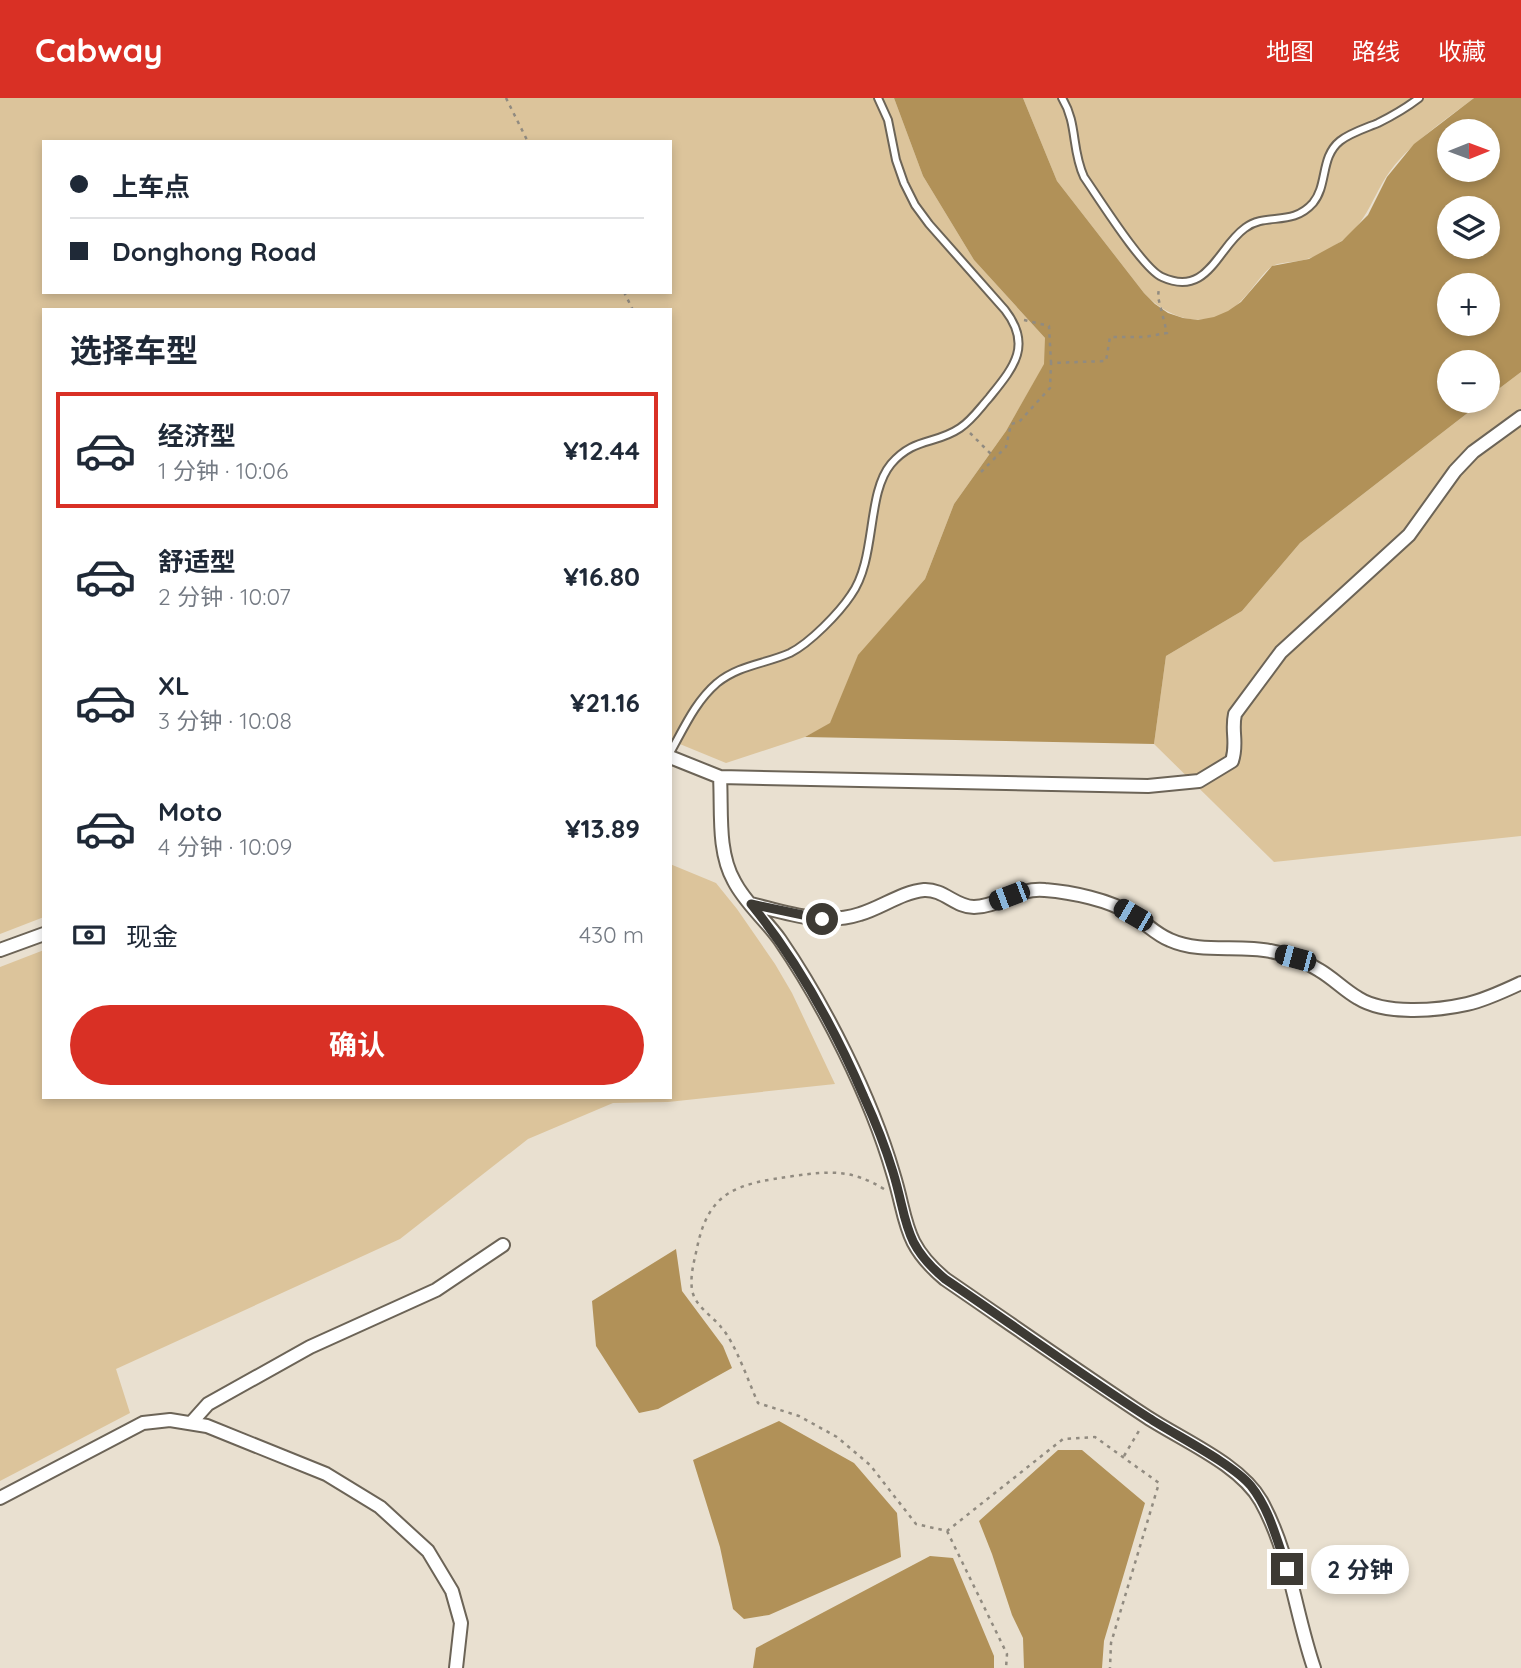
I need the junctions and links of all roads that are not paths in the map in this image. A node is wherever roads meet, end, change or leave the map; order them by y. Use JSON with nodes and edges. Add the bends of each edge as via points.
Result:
{"nodes":[{"id":1,"x":878,"y":98,"type":"edge"},
{"id":2,"x":1062,"y":98,"type":"edge"},
{"id":3,"x":1419,"y":98,"type":"edge"},
{"id":4,"x":1521,"y":417,"type":"edge"},
{"id":5,"x":672,"y":751,"type":"edge"},
{"id":6,"x":672,"y":756,"type":"edge"},
{"id":7,"x":720,"y":777,"type":"junction"},
{"id":8,"x":751,"y":904,"type":"junction"},
{"id":9,"x":42,"y":935,"type":"edge"},
{"id":10,"x":0,"y":950,"type":"edge"},
{"id":11,"x":1521,"y":983,"type":"edge"},
{"id":12,"x":503,"y":1245,"type":"dead end"},
{"id":13,"x":191,"y":1423,"type":"junction"},
{"id":14,"x":0,"y":1499,"type":"edge"},
{"id":15,"x":456,"y":1668,"type":"edge"},
{"id":16,"x":1314,"y":1668,"type":"edge"}],
"edges":[{"from":1,"to":5,"type":"lane","via":[[915,205],[1011,317],[1018,335],[1018,354],[996,389],[963,426],[916,444],[888,467],[880,484],[862,575],[850,597],[806,643],[743,667],[719,682],[699,702]]},
{"from":2,"to":3,"type":"lane","via":[[1072,118],[1074,148],[1084,177],[1145,264],[1160,276],[1179,282],[1198,278],[1214,267],[1245,228],[1303,212],[1321,189],[1328,157],[1339,142]]},
{"from":4,"to":7,"type":"street","via":[[1473,452],[1409,535],[1281,652],[1235,714],[1237,746],[1232,761],[1199,781],[1148,786]]},
{"from":6,"to":7,"type":"street"},
{"from":7,"to":8,"type":"street","via":[[724,855],[734,882]]},
{"from":8,"to":11,"type":"street","via":[[809,918],[835,919],[920,891],[943,893],[975,907],[1026,890],[1043,890],[1118,906],[1158,934],[1182,944],[1268,950],[1295,958],[1360,1000],[1383,1008],[1466,1004]]},
{"from":8,"to":16,"type":"street","via":[[811,989],[839,1042],[881,1138],[915,1248],[945,1279],[1249,1484],[1272,1524]]},
{"from":9,"to":10,"type":"street"},
{"from":12,"to":13,"type":"street","via":[[436,1290],[310,1347],[208,1404]]},
{"from":13,"to":14,"type":"street","via":[[143,1423]]},
{"from":13,"to":15,"type":"street","via":[[326,1474],[380,1507],[428,1550],[452,1591],[461,1623]]}]}
